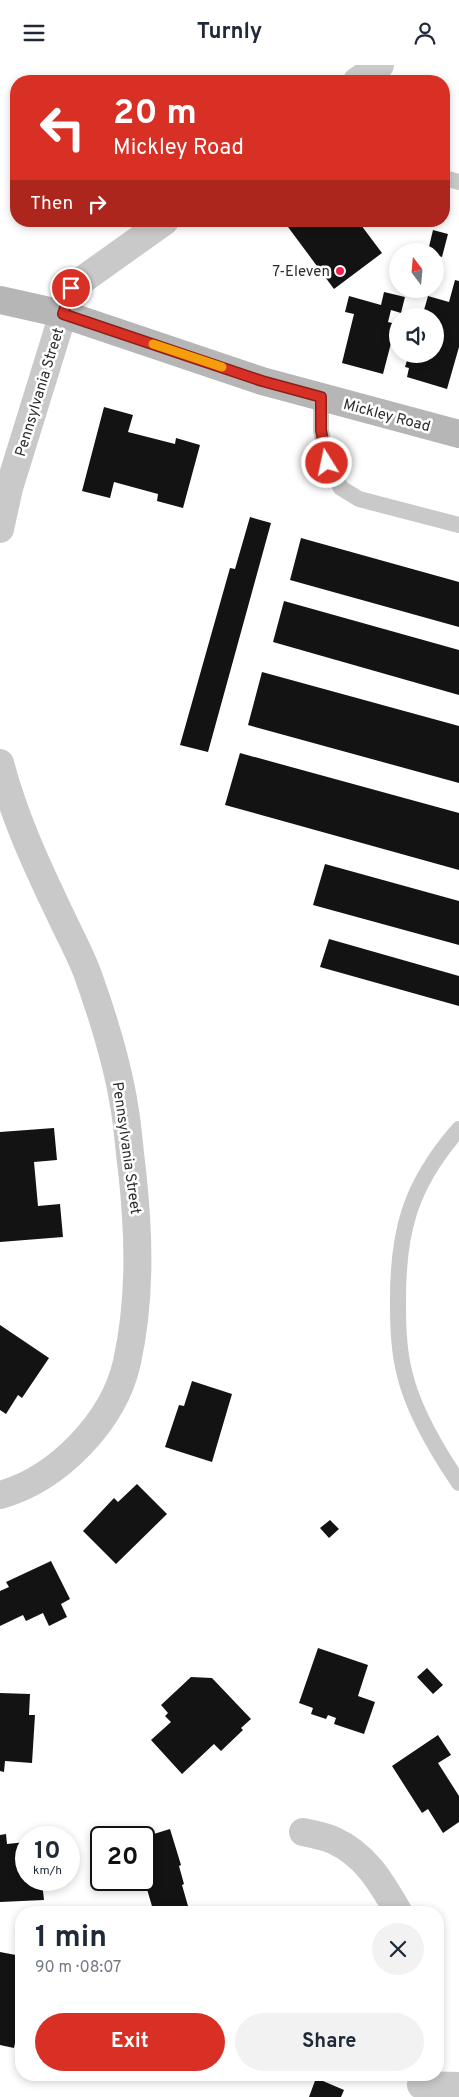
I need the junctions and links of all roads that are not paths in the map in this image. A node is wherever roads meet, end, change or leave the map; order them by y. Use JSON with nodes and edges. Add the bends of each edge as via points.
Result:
{"nodes":[{"id":1,"x":380,"y":65,"type":"edge"},
{"id":2,"x":355,"y":75,"type":"edge"},
{"id":3,"x":157,"y":227,"type":"edge"},
{"id":4,"x":0,"y":299,"type":"edge"},
{"id":5,"x":63,"y":314,"type":"junction"},
{"id":6,"x":321,"y":397,"type":"junction"},
{"id":7,"x":459,"y":434,"type":"edge"},
{"id":8,"x":459,"y":525,"type":"edge"},
{"id":9,"x":0,"y":529,"type":"edge"},
{"id":10,"x":0,"y":763,"type":"edge"},
{"id":11,"x":459,"y":1129,"type":"edge"},
{"id":12,"x":459,"y":1483,"type":"edge"},
{"id":13,"x":0,"y":1495,"type":"edge"},
{"id":14,"x":303,"y":1832,"type":"dead end"},
{"id":15,"x":395,"y":1906,"type":"edge"},
{"id":16,"x":420,"y":2086,"type":"edge"},
{"id":17,"x":459,"y":2086,"type":"edge"}],
"edges":[{"from":1,"to":2,"type":"street"},
{"from":3,"to":5,"type":"street","name":"Pennsylvania Street","via":[[71,288]]},
{"from":4,"to":5,"type":"street","name":"Mickley Road"},
{"from":5,"to":6,"type":"street","name":"Mickley Road","via":[[262,381]]},
{"from":5,"to":9,"type":"street","name":"Pennsylvania Street","via":[[9,488]]},
{"from":6,"to":7,"type":"street","name":"Mickley Road"},
{"from":6,"to":8,"type":"lane","via":[[321,430],[327,463],[341,488],[359,499]]},
{"from":10,"to":13,"type":"street","name":"Pennsylvania Street","via":[[10,802],[87,972],[109,1038],[124,1105],[138,1225],[137,1297],[127,1363],[115,1395],[95,1429],[68,1458],[41,1478]]},
{"from":11,"to":12,"type":"lane","via":[[438,1153],[420,1183],[403,1231],[398,1273],[398,1326],[404,1371],[420,1415]]},
{"from":14,"to":15,"type":"street","via":[[332,1839],[354,1852],[377,1875]]},
{"from":16,"to":17,"type":"street"}]}
